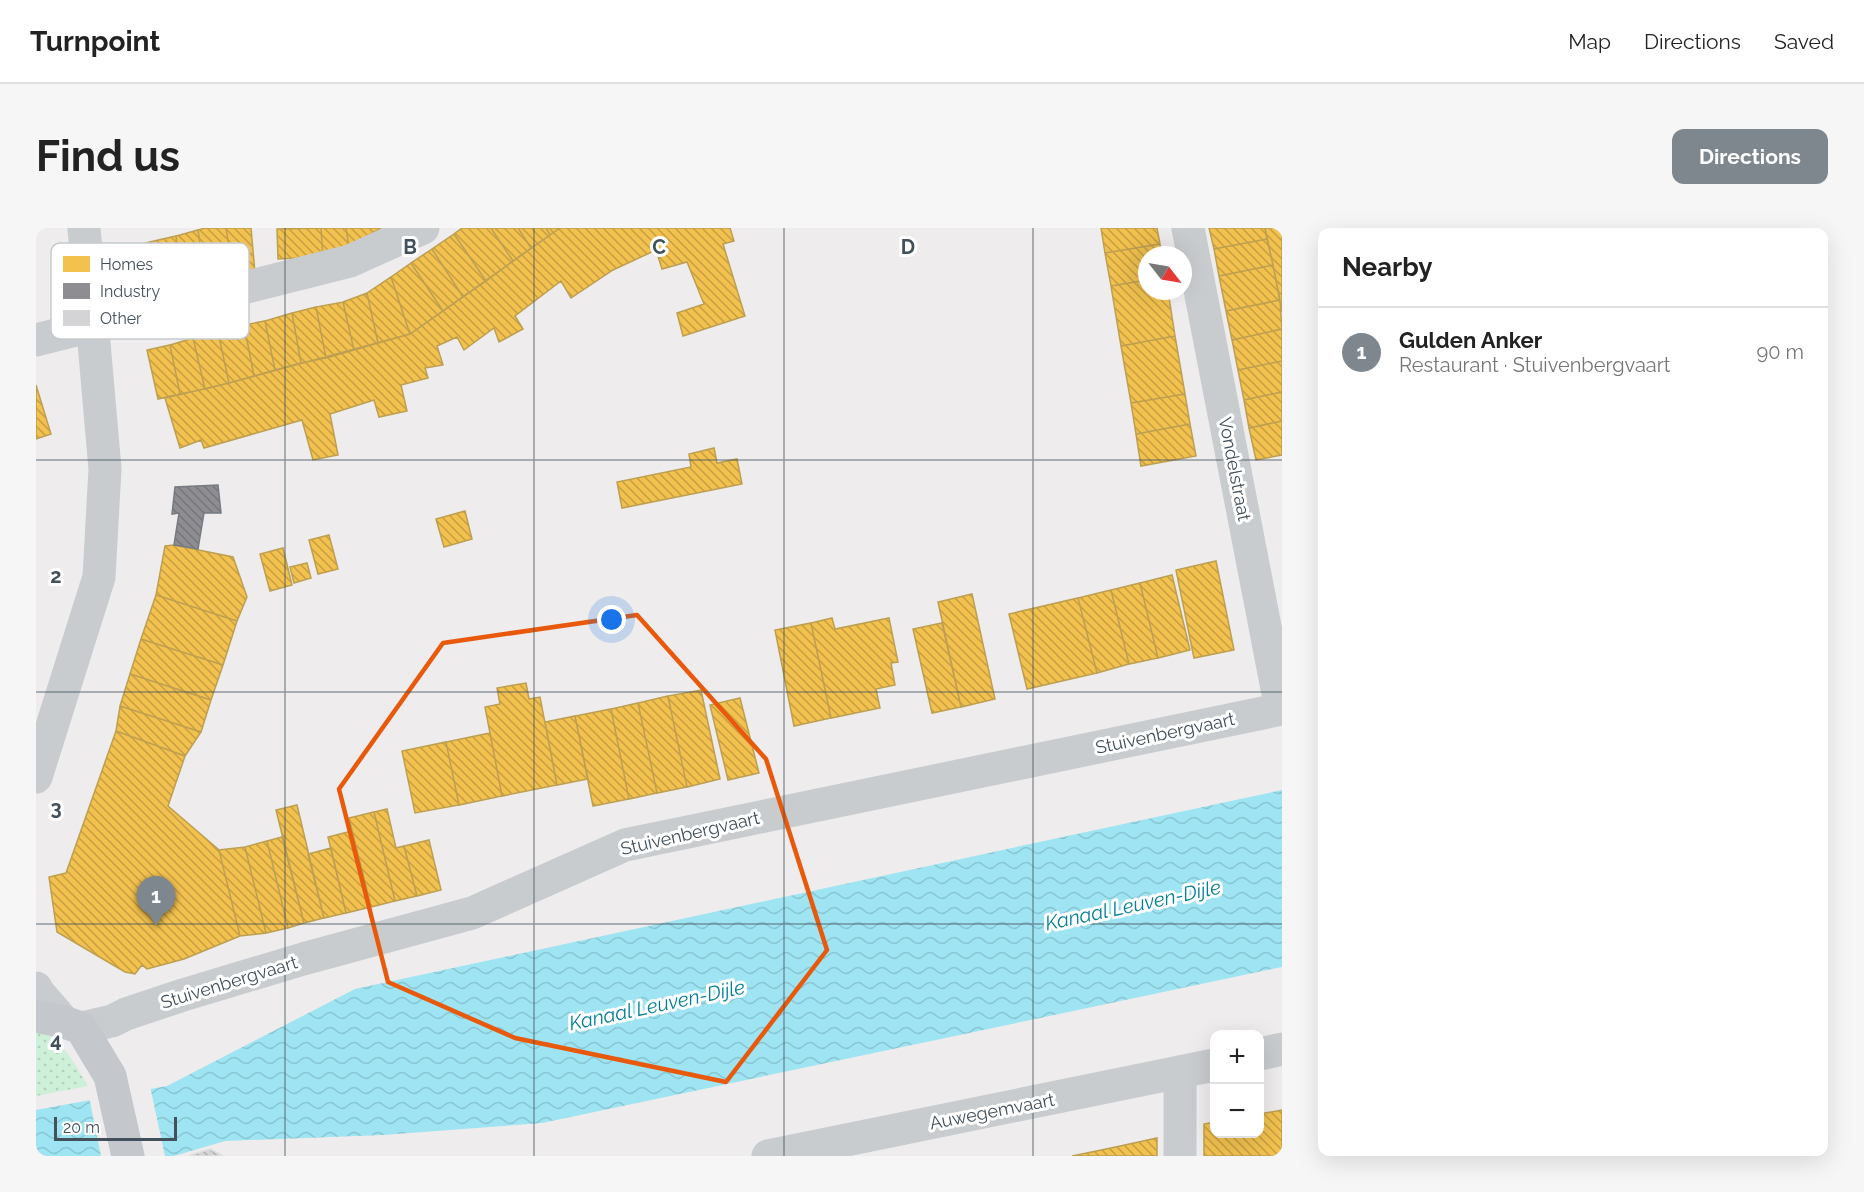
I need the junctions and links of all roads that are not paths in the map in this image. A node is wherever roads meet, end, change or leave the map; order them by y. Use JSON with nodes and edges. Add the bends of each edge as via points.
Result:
{"nodes":[{"id":1,"x":84,"y":228,"type":"edge"},
{"id":2,"x":423,"y":228,"type":"edge"},
{"id":3,"x":1188,"y":228,"type":"edge"},
{"id":4,"x":85,"y":243,"type":"edge"},
{"id":5,"x":249,"y":286,"type":"edge"},
{"id":6,"x":51,"y":336,"type":"edge"},
{"id":7,"x":93,"y":339,"type":"edge"},
{"id":8,"x":36,"y":340,"type":"edge"},
{"id":9,"x":1282,"y":709,"type":"edge"},
{"id":10,"x":36,"y":777,"type":"edge"},
{"id":11,"x":36,"y":988,"type":"edge"},
{"id":12,"x":60,"y":1022,"type":"edge"},
{"id":13,"x":1282,"y":1049,"type":"edge"},
{"id":14,"x":1264,"y":1053,"type":"edge"},
{"id":15,"x":1210,"y":1066,"type":"edge"},
{"id":16,"x":1180,"y":1073,"type":"junction"},
{"id":17,"x":128,"y":1156,"type":"edge"},
{"id":18,"x":768,"y":1156,"type":"edge"},
{"id":19,"x":1180,"y":1156,"type":"edge"}],
"edges":[{"from":1,"to":4,"type":"street"},
{"from":2,"to":5,"type":"street","via":[[350,261]]},
{"from":3,"to":9,"type":"street","name":"Vondelstraat"},
{"from":6,"to":8,"type":"street"},
{"from":7,"to":10,"type":"street","via":[[105,469],[99,577]]},
{"from":9,"to":12,"type":"street","name":"Stuivenbergvaart","via":[[625,845],[472,913],[183,995],[112,1021]]},
{"from":11,"to":12,"type":"street"},
{"from":12,"to":17,"type":"main road","via":[[110,1076]]},
{"from":13,"to":14,"type":"street"},
{"from":15,"to":16,"type":"street","name":"Auwegemvaart"},
{"from":16,"to":18,"type":"street","name":"Auwegemvaart"},
{"from":16,"to":19,"type":"street"}]}
